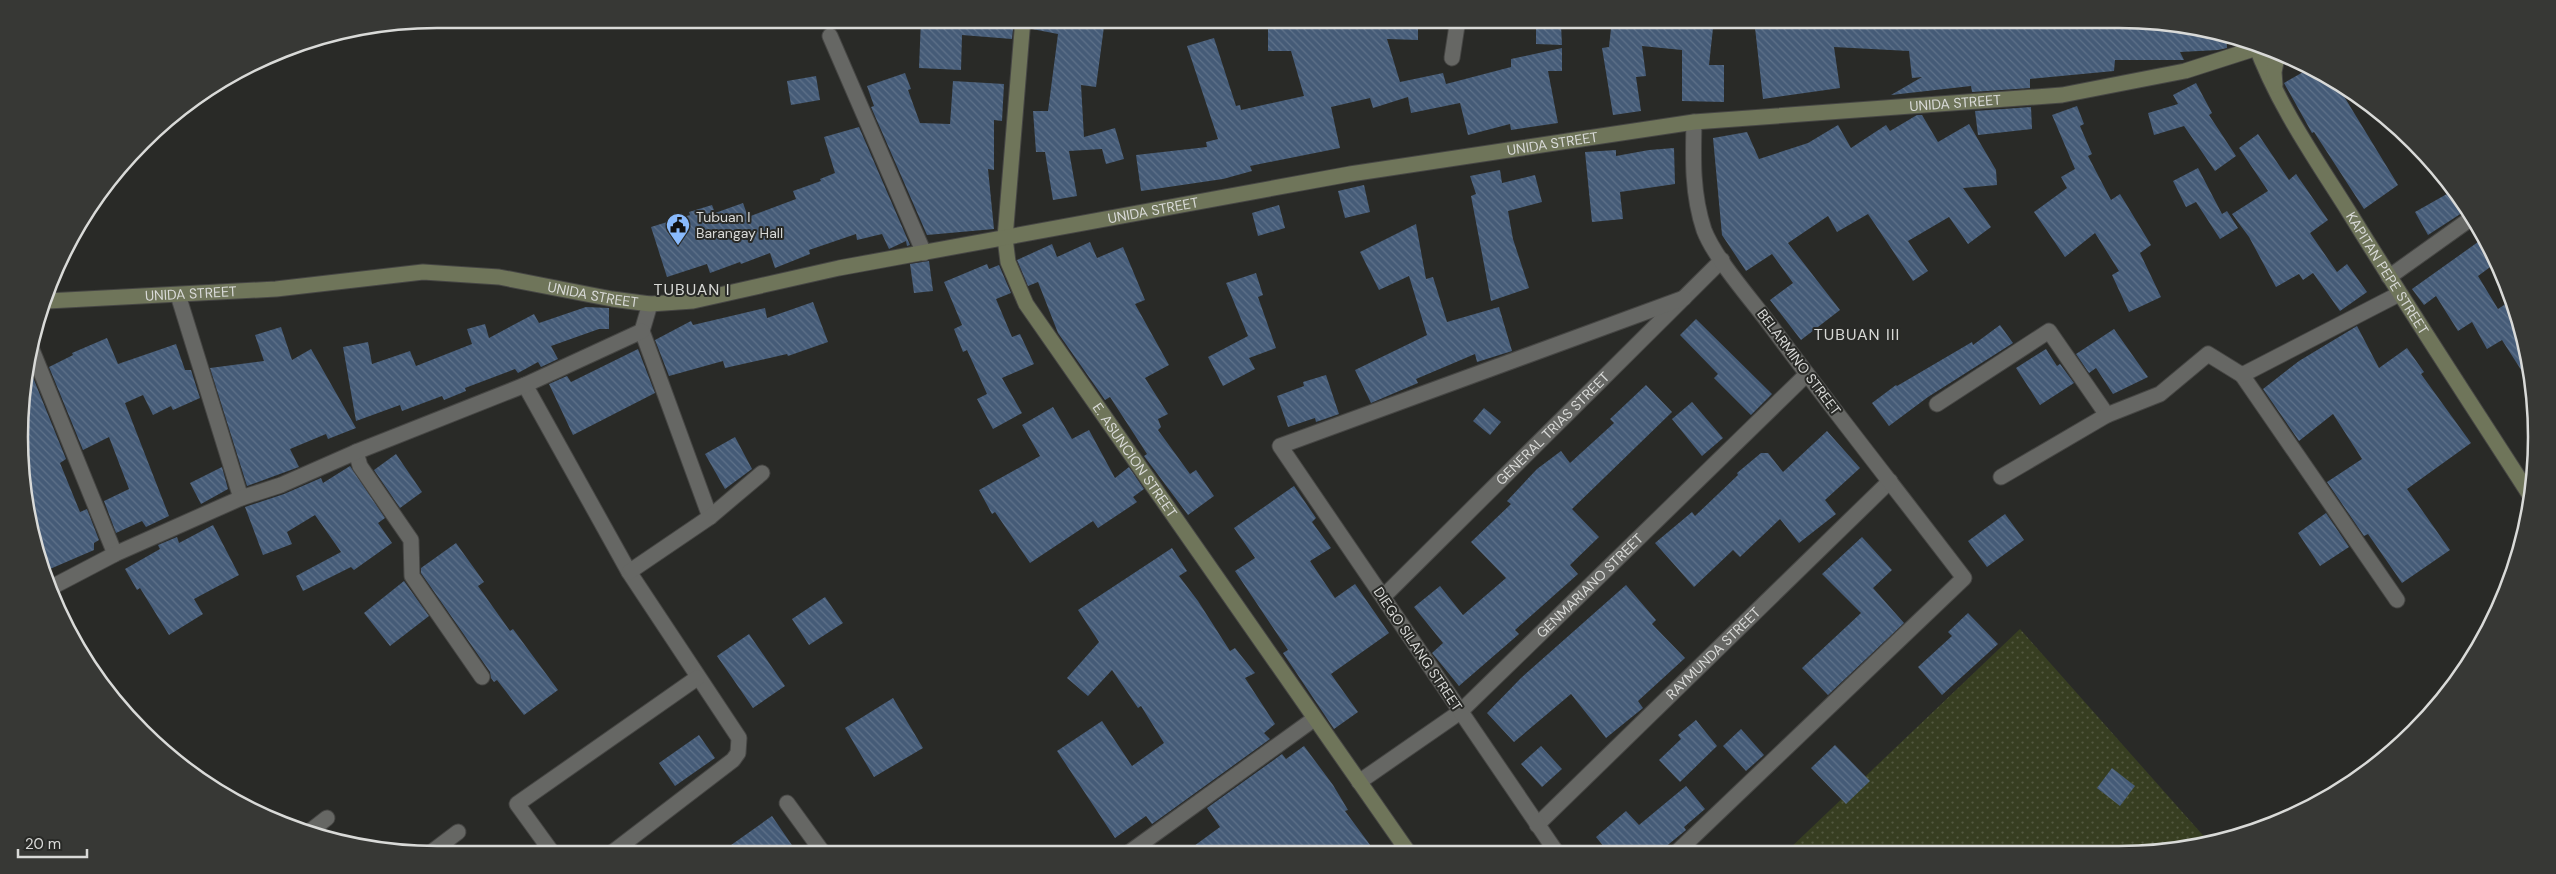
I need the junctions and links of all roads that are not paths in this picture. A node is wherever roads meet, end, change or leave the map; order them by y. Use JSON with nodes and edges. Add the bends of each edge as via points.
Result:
{"nodes":[{"id":1,"x":1022,"y":28,"type":"edge"},
{"id":2,"x":1457,"y":28,"type":"edge"},
{"id":3,"x":830,"y":36,"type":"dead end"},
{"id":4,"x":2250,"y":49,"type":"edge"},
{"id":5,"x":2261,"y":53,"type":"edge"},
{"id":6,"x":1452,"y":58,"type":"dead end"},
{"id":7,"x":2277,"y":59,"type":"edge"},
{"id":8,"x":2276,"y":91,"type":"junction"},
{"id":9,"x":1694,"y":122,"type":"junction"},
{"id":10,"x":2467,"y":221,"type":"edge"},
{"id":11,"x":1006,"y":238,"type":"junction"},
{"id":12,"x":924,"y":253,"type":"junction"},
{"id":13,"x":1722,"y":260,"type":"junction"},
{"id":14,"x":2389,"y":277,"type":"junction"},
{"id":15,"x":2399,"y":294,"type":"junction"},
{"id":16,"x":178,"y":295,"type":"junction"},
{"id":17,"x":1684,"y":298,"type":"junction"},
{"id":18,"x":51,"y":301,"type":"edge"},
{"id":19,"x":650,"y":304,"type":"junction"},
{"id":20,"x":642,"y":331,"type":"junction"},
{"id":21,"x":35,"y":357,"type":"edge"},
{"id":22,"x":1807,"y":374,"type":"junction"},
{"id":23,"x":2242,"y":375,"type":"junction"},
{"id":24,"x":525,"y":385,"type":"junction"},
{"id":25,"x":1937,"y":404,"type":"dead end"},
{"id":26,"x":2107,"y":416,"type":"junction"},
{"id":27,"x":356,"y":452,"type":"junction"},
{"id":28,"x":762,"y":473,"type":"dead end"},
{"id":29,"x":2001,"y":477,"type":"dead end"},
{"id":30,"x":1890,"y":481,"type":"junction"},
{"id":31,"x":2525,"y":487,"type":"edge"},
{"id":32,"x":241,"y":498,"type":"junction"},
{"id":33,"x":710,"y":517,"type":"junction"},
{"id":34,"x":115,"y":554,"type":"junction"},
{"id":35,"x":629,"y":572,"type":"junction"},
{"id":36,"x":55,"y":585,"type":"edge"},
{"id":37,"x":1383,"y":597,"type":"junction"},
{"id":38,"x":2397,"y":600,"type":"dead end"},
{"id":39,"x":482,"y":677,"type":"dead end"},
{"id":40,"x":697,"y":678,"type":"junction"},
{"id":41,"x":1460,"y":712,"type":"junction"},
{"id":42,"x":1314,"y":719,"type":"junction"},
{"id":43,"x":1359,"y":782,"type":"junction"},
{"id":44,"x":787,"y":803,"type":"dead end"},
{"id":45,"x":327,"y":818,"type":"dead end"},
{"id":46,"x":1537,"y":824,"type":"junction"},
{"id":47,"x":314,"y":828,"type":"edge"},
{"id":48,"x":458,"y":832,"type":"dead end"},
{"id":49,"x":443,"y":846,"type":"edge"},
{"id":50,"x":547,"y":846,"type":"edge"},
{"id":51,"x":621,"y":846,"type":"edge"},
{"id":52,"x":818,"y":846,"type":"edge"},
{"id":53,"x":1138,"y":846,"type":"edge"},
{"id":54,"x":1403,"y":846,"type":"edge"},
{"id":55,"x":1552,"y":846,"type":"edge"},
{"id":56,"x":1683,"y":846,"type":"edge"}],
"edges":[{"from":1,"to":11,"type":"street","name":"E. ASUNCION STREET"},
{"from":2,"to":6,"type":"street"},
{"from":3,"to":12,"type":"street"},
{"from":4,"to":9,"type":"street","name":"UNIDA STREET","via":[[2185,72],[2062,95]]},
{"from":5,"to":8,"type":"street","name":"KAPITAN PEPE STREET"},
{"from":7,"to":8,"type":"street"},
{"from":8,"to":14,"type":"street","name":"KAPITAN PEPE STREET"},
{"from":9,"to":11,"type":"street","name":"UNIDA STREET","via":[[1350,174]]},
{"from":9,"to":13,"type":"street","name":"BELARMINO STREET","via":[[1696,204],[1705,232]]},
{"from":10,"to":14,"type":"street"},
{"from":11,"to":12,"type":"street","name":"UNIDA STREET"},
{"from":11,"to":42,"type":"street","name":"E. ASUNCION STREET","via":[[1008,262],[1026,304]]},
{"from":12,"to":19,"type":"street","name":"UNIDA STREET","via":[[693,300]]},
{"from":13,"to":17,"type":"street","name":"GENERAL TRIAS STREET"},
{"from":13,"to":22,"type":"street","name":"BELARMINO STREET"},
{"from":14,"to":15,"type":"street","name":"KAPITAN PEPE STREET"},
{"from":15,"to":23,"type":"street"},
{"from":15,"to":31,"type":"street","name":"KAPITAN PEPE STREET"},
{"from":16,"to":18,"type":"street","name":"UNIDA STREET"},
{"from":16,"to":19,"type":"street","name":"UNIDA STREET","via":[[276,289],[423,272],[499,277]]},
{"from":16,"to":32,"type":"street"},
{"from":17,"to":37,"type":"street","name":"GENERAL TRIAS STREET"},
{"from":17,"to":37,"type":"street","name":"DIEGO SILANG STREET","via":[[1280,446]]},
{"from":19,"to":20,"type":"street"},
{"from":20,"to":24,"type":"street"},
{"from":20,"to":33,"type":"street"},
{"from":21,"to":34,"type":"street"},
{"from":22,"to":30,"type":"street","name":"BELARMINO STREET"},
{"from":22,"to":41,"type":"street","name":"GENMARIANO STREET"},
{"from":23,"to":26,"type":"street","via":[[2208,354],[2160,394]]},
{"from":23,"to":38,"type":"street"},
{"from":24,"to":27,"type":"street"},
{"from":24,"to":35,"type":"street"},
{"from":25,"to":26,"type":"street","via":[[2049,331]]},
{"from":26,"to":29,"type":"street"},
{"from":27,"to":32,"type":"street","via":[[282,485]]},
{"from":27,"to":39,"type":"street","via":[[360,466],[411,540],[412,576]]},
{"from":28,"to":33,"type":"street"},
{"from":30,"to":46,"type":"street","name":"RAYMUNDA STREET"},
{"from":30,"to":56,"type":"street","name":"BELARMINO STREET","via":[[1964,578]]},
{"from":32,"to":34,"type":"street"},
{"from":33,"to":35,"type":"street"},
{"from":34,"to":36,"type":"street"},
{"from":35,"to":40,"type":"street"},
{"from":37,"to":41,"type":"street","name":"DIEGO SILANG STREET"},
{"from":40,"to":50,"type":"street","via":[[517,804]]},
{"from":40,"to":51,"type":"street","via":[[739,738],[738,753]]},
{"from":41,"to":43,"type":"street","name":"GENMARIANO STREET"},
{"from":41,"to":46,"type":"street","name":"DIEGO SILANG STREET"},
{"from":42,"to":43,"type":"street","name":"E. ASUNCION STREET"},
{"from":42,"to":53,"type":"street"},
{"from":43,"to":54,"type":"street","name":"E. ASUNCION STREET"},
{"from":44,"to":52,"type":"street"},
{"from":45,"to":47,"type":"street"},
{"from":46,"to":55,"type":"street","name":"DIEGO SILANG STREET"},
{"from":48,"to":49,"type":"street"}]}
